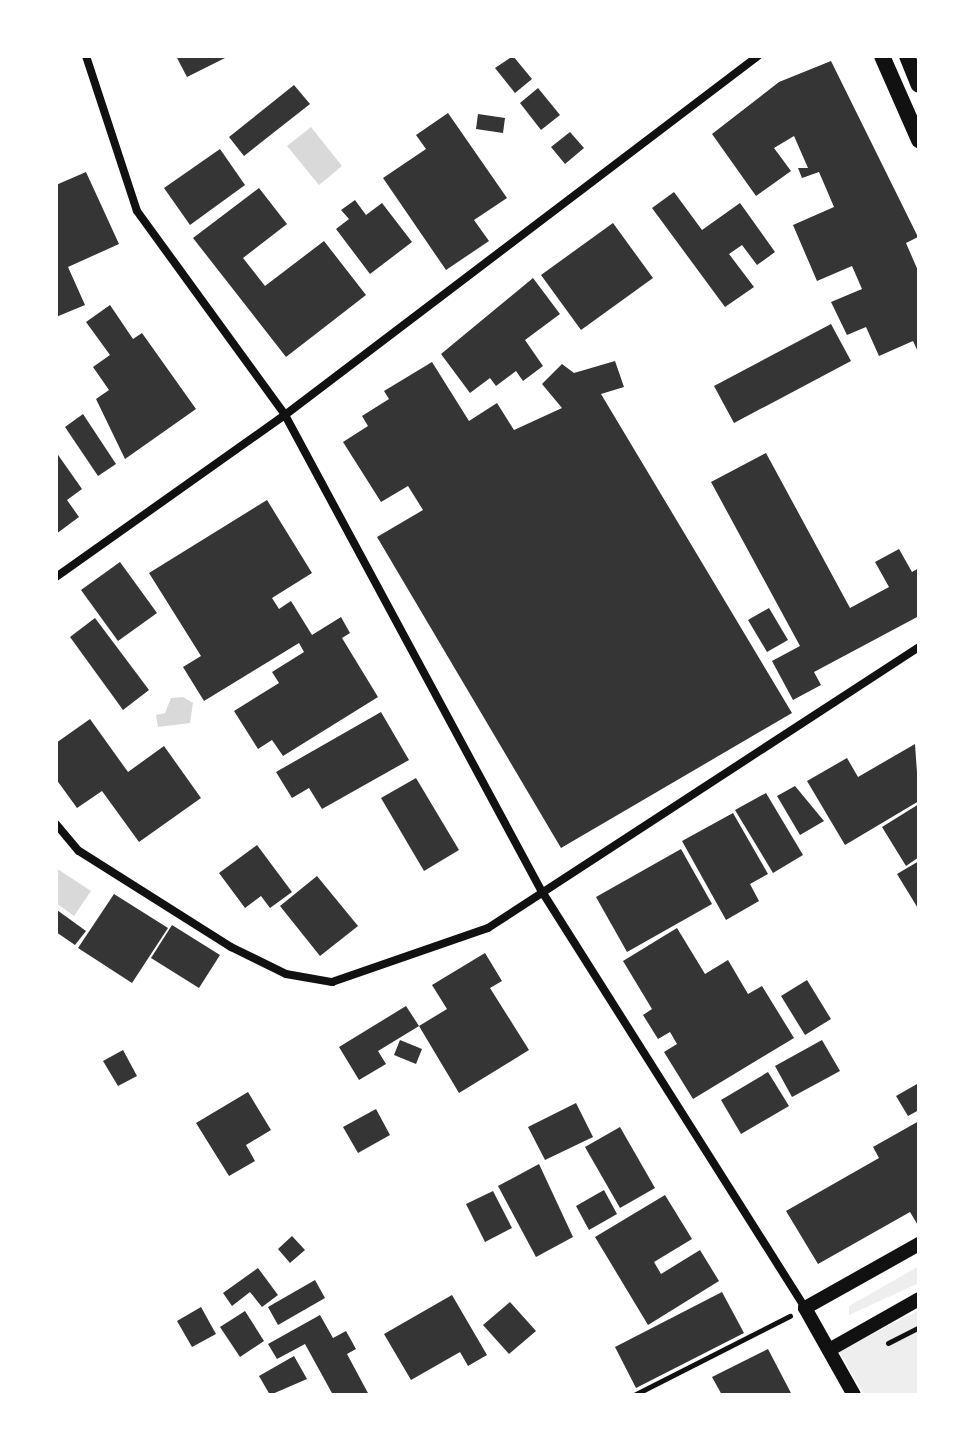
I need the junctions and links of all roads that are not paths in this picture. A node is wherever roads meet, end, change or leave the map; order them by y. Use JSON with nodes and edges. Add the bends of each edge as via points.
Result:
{"nodes":[{"id":1,"x":86,"y":56,"type":"edge"},
{"id":2,"x":758,"y":56,"type":"edge"},
{"id":3,"x":882,"y":56,"type":"edge"},
{"id":4,"x":907,"y":56,"type":"edge"},
{"id":5,"x":919,"y":85,"type":"edge"},
{"id":6,"x":919,"y":140,"type":"edge"},
{"id":7,"x":285,"y":415,"type":"junction"},
{"id":8,"x":56,"y":577,"type":"edge"},
{"id":9,"x":919,"y":647,"type":"edge"},
{"id":10,"x":56,"y":824,"type":"edge"},
{"id":11,"x":541,"y":890,"type":"junction"},
{"id":12,"x":919,"y":1244,"type":"edge"},
{"id":13,"x":919,"y":1299,"type":"edge"},
{"id":14,"x":805,"y":1308,"type":"junction"},
{"id":15,"x":829,"y":1350,"type":"junction"},
{"id":16,"x":854,"y":1395,"type":"edge"}],
"edges":[{"from":1,"to":7,"type":"street","via":[[137,211]]},
{"from":2,"to":7,"type":"street"},
{"from":3,"to":6,"type":"main road"},
{"from":4,"to":5,"type":"main road"},
{"from":7,"to":8,"type":"street"},
{"from":7,"to":11,"type":"street"},
{"from":9,"to":11,"type":"street"},
{"from":10,"to":11,"type":"street","via":[[79,851],[286,974],[332,982],[381,971],[488,928]]},
{"from":11,"to":14,"type":"street"},
{"from":12,"to":14,"type":"street"},
{"from":13,"to":15,"type":"street"},
{"from":14,"to":15,"type":"street"},
{"from":15,"to":16,"type":"street"}]}
